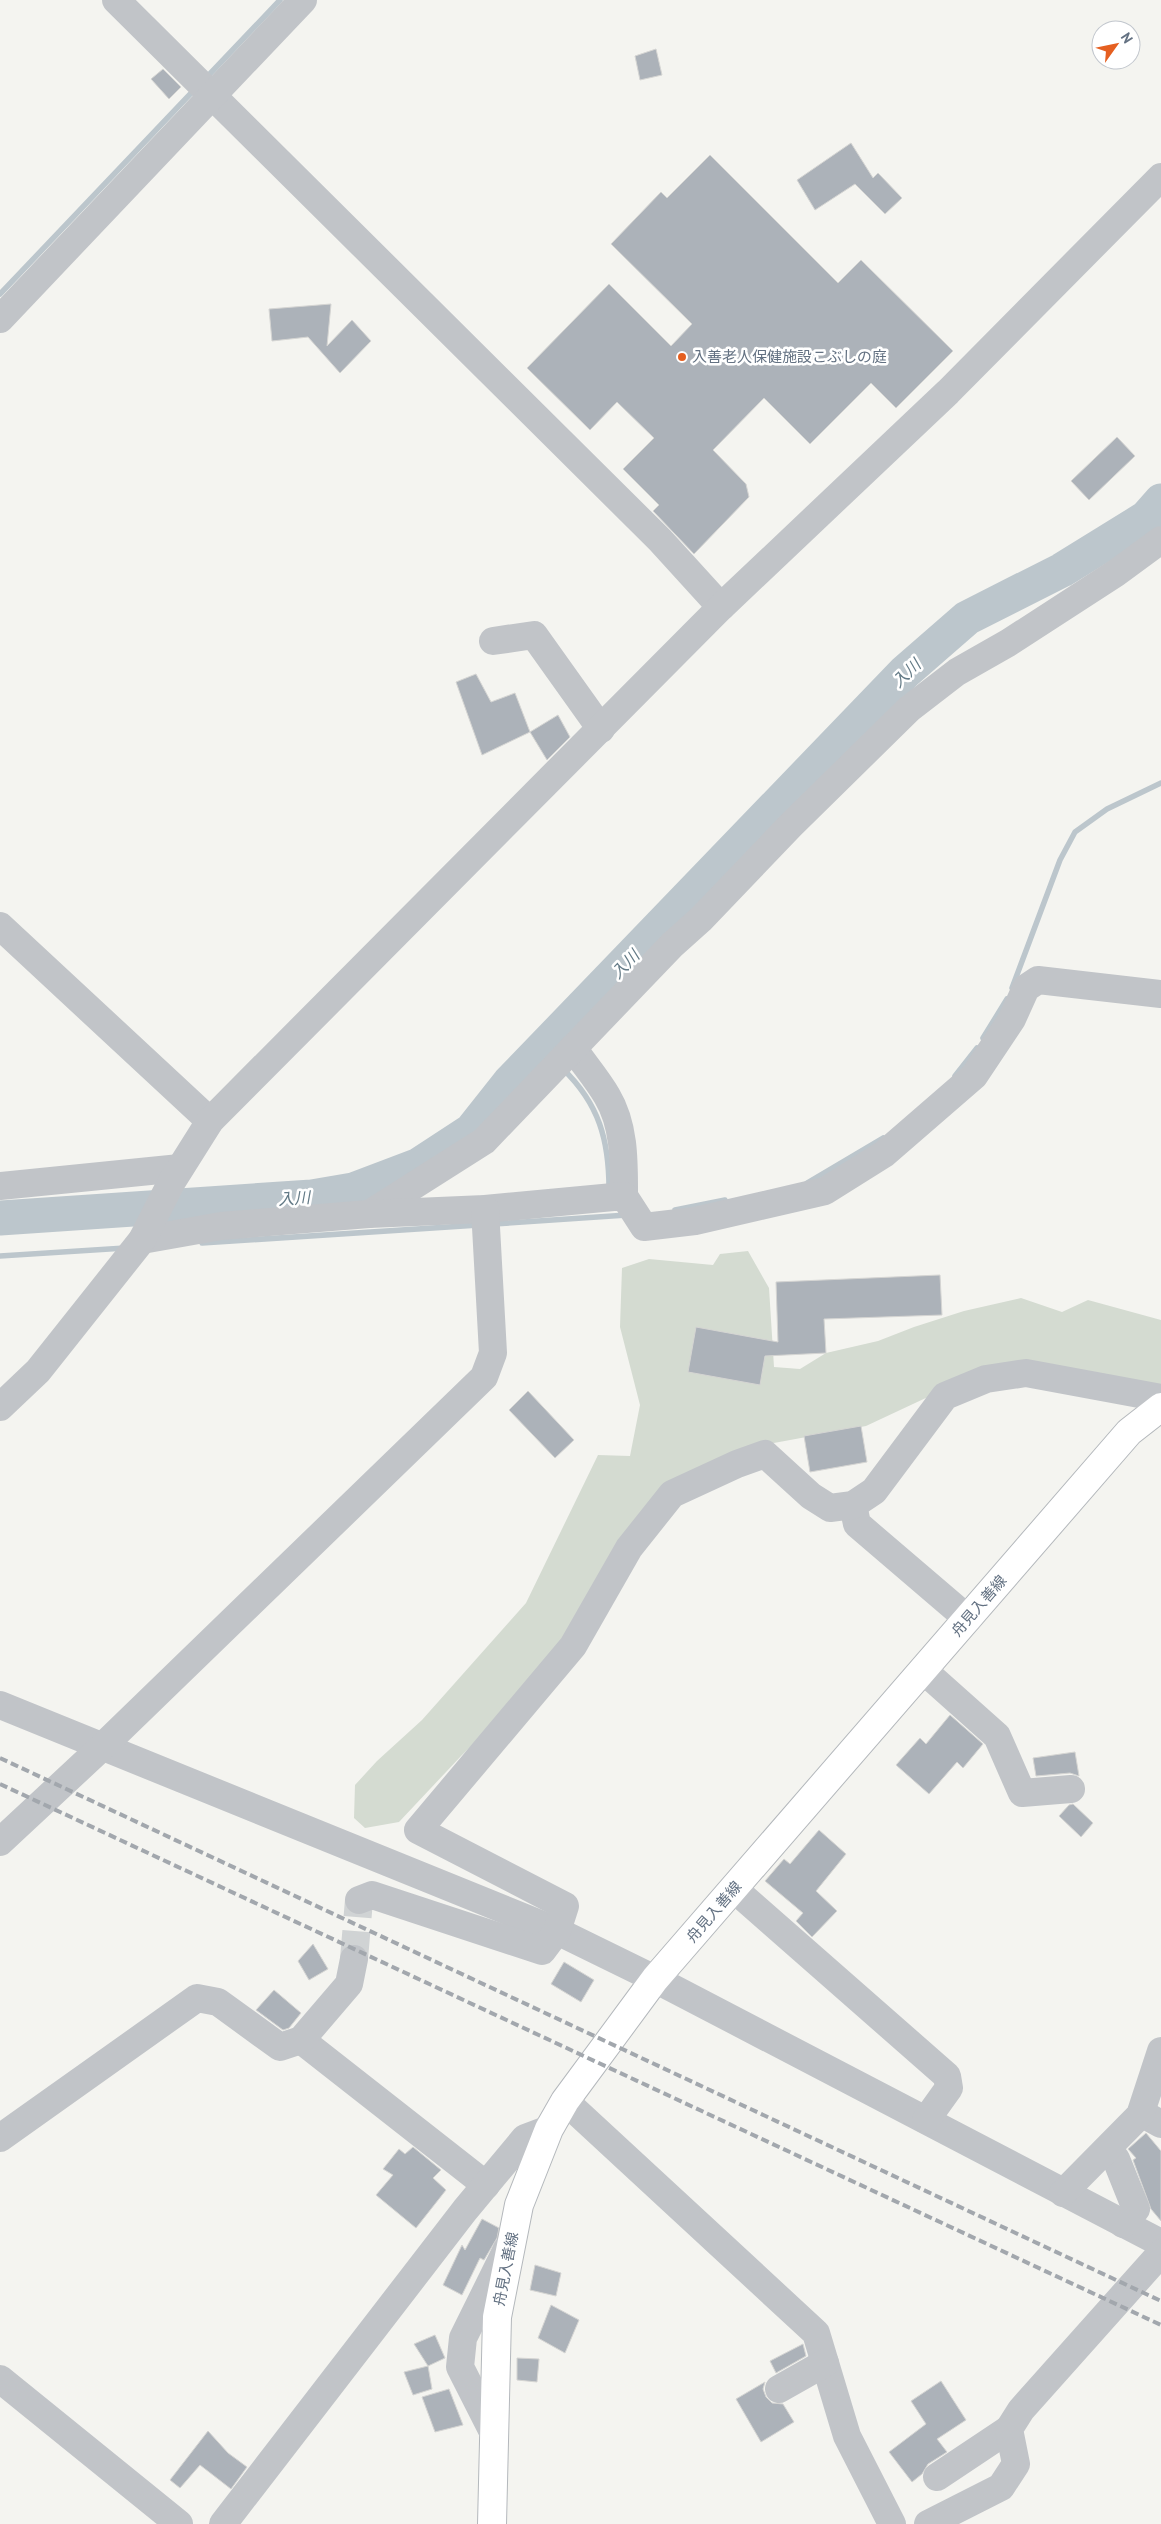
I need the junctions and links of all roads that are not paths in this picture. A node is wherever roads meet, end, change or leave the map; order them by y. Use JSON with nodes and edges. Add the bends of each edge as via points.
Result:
{"nodes":[{"id":1,"x":116,"y":0,"type":"edge"},
{"id":2,"x":303,"y":0,"type":"edge"},
{"id":3,"x":212,"y":95,"type":"junction"},
{"id":4,"x":1161,"y":177,"type":"edge"},
{"id":5,"x":0,"y":319,"type":"edge"},
{"id":6,"x":1161,"y":540,"type":"edge"},
{"id":7,"x":721,"y":607,"type":"junction"},
{"id":8,"x":493,"y":641,"type":"dead end"},
{"id":9,"x":601,"y":728,"type":"junction"},
{"id":10,"x":0,"y":926,"type":"edge"},
{"id":11,"x":1161,"y":994,"type":"edge"},
{"id":12,"x":573,"y":1048,"type":"junction"},
{"id":13,"x":210,"y":1121,"type":"junction"},
{"id":14,"x":176,"y":1176,"type":"junction"},
{"id":15,"x":0,"y":1186,"type":"edge"},
{"id":16,"x":624,"y":1196,"type":"junction"},
{"id":17,"x":485,"y":1209,"type":"junction"},
{"id":18,"x":369,"y":1214,"type":"junction"},
{"id":19,"x":145,"y":1233,"type":"junction"},
{"id":20,"x":1161,"y":1398,"type":"edge"},
{"id":21,"x":0,"y":1407,"type":"edge"},
{"id":22,"x":1161,"y":1407,"type":"edge"},
{"id":23,"x":852,"y":1505,"type":"junction"},
{"id":24,"x":968,"y":1619,"type":"junction"},
{"id":25,"x":923,"y":1670,"type":"junction"},
{"id":26,"x":0,"y":1705,"type":"edge"},
{"id":27,"x":102,"y":1748,"type":"junction"},
{"id":28,"x":1071,"y":1789,"type":"dead end"},
{"id":29,"x":0,"y":1842,"type":"edge"},
{"id":30,"x":734,"y":1889,"type":"junction"},
{"id":31,"x":359,"y":1900,"type":"dead end"},
{"id":32,"x":557,"y":1931,"type":"junction"},
{"id":33,"x":354,"y":1959,"type":"tunnel mouth"},
{"id":34,"x":655,"y":1979,"type":"junction"},
{"id":35,"x":301,"y":2040,"type":"junction"},
{"id":36,"x":1161,"y":2051,"type":"edge"},
{"id":37,"x":564,"y":2101,"type":"junction"},
{"id":38,"x":1151,"y":2119,"type":"edge"},
{"id":39,"x":926,"y":2120,"type":"junction"},
{"id":40,"x":549,"y":2129,"type":"junction"},
{"id":41,"x":0,"y":2138,"type":"edge"},
{"id":42,"x":1116,"y":2159,"type":"dead end"},
{"id":43,"x":486,"y":2184,"type":"junction"},
{"id":44,"x":1063,"y":2193,"type":"junction"},
{"id":45,"x":1123,"y":2224,"type":"junction"},
{"id":46,"x":513,"y":2235,"type":"junction"},
{"id":47,"x":1161,"y":2243,"type":"edge"},
{"id":48,"x":1161,"y":2253,"type":"edge"},
{"id":49,"x":496,"y":2356,"type":"junction"},
{"id":50,"x":461,"y":2357,"type":"junction"},
{"id":51,"x":825,"y":2363,"type":"junction"},
{"id":52,"x":0,"y":2379,"type":"edge"},
{"id":53,"x":779,"y":2389,"type":"dead end"},
{"id":54,"x":1010,"y":2429,"type":"junction"},
{"id":55,"x":494,"y":2434,"type":"junction"},
{"id":56,"x":937,"y":2477,"type":"dead end"},
{"id":57,"x":179,"y":2524,"type":"edge"},
{"id":58,"x":224,"y":2524,"type":"edge"},
{"id":59,"x":492,"y":2524,"type":"edge"},
{"id":60,"x":892,"y":2524,"type":"edge"},
{"id":61,"x":928,"y":2524,"type":"edge"}],
"edges":[{"from":1,"to":3,"type":"street"},
{"from":2,"to":3,"type":"street"},
{"from":3,"to":5,"type":"street"},
{"from":3,"to":7,"type":"street","via":[[660,540]]},
{"from":4,"to":7,"type":"street","via":[[948,392]]},
{"from":6,"to":12,"type":"street","via":[[1008,643],[957,672],[909,709]]},
{"from":7,"to":9,"type":"street"},
{"from":8,"to":9,"type":"street","via":[[534,635]]},
{"from":9,"to":13,"type":"street"},
{"from":10,"to":13,"type":"street"},
{"from":11,"to":16,"type":"street","via":[[1038,980],[1026,988],[1012,1019],[974,1076],[884,1154],[826,1192],[695,1221],[644,1227]]},
{"from":12,"to":16,"type":"street","via":[[608,1098],[619,1127],[624,1158]]},
{"from":12,"to":18,"type":"street","via":[[484,1141]]},
{"from":13,"to":14,"type":"street"},
{"from":14,"to":15,"type":"street"},
{"from":14,"to":19,"type":"street"},
{"from":16,"to":17,"type":"street"},
{"from":17,"to":18,"type":"street"},
{"from":17,"to":27,"type":"street","via":[[493,1353],[484,1377]]},
{"from":18,"to":19,"type":"street"},
{"from":19,"to":21,"type":"street","via":[[38,1371]]},
{"from":20,"to":23,"type":"street","via":[[1026,1372],[986,1379],[945,1396],[874,1491]]},
{"from":22,"to":24,"type":"main road","name":"舟見入善線","via":[[1129,1432]]},
{"from":23,"to":24,"type":"street","via":[[857,1524]]},
{"from":23,"to":32,"type":"street","via":[[830,1508],[811,1496],[764,1454],[672,1494],[629,1548],[573,1646],[418,1830],[565,1906]]},
{"from":24,"to":25,"type":"main road","name":"舟見入善線"},
{"from":25,"to":28,"type":"street","via":[[997,1736],[1022,1794]]},
{"from":25,"to":30,"type":"main road","name":"舟見入善線"},
{"from":26,"to":27,"type":"street"},
{"from":27,"to":29,"type":"street"},
{"from":27,"to":32,"type":"street"},
{"from":30,"to":34,"type":"main road","name":"舟見入善線"},
{"from":30,"to":39,"type":"street","via":[[947,2076],[948,2088]]},
{"from":31,"to":32,"type":"street","via":[[372,1896],[542,1951]]},
{"from":32,"to":34,"type":"street"},
{"from":33,"to":35,"type":"street","via":[[349,1984]]},
{"from":34,"to":37,"type":"main road","name":"舟見入善線"},
{"from":34,"to":39,"type":"street"},
{"from":35,"to":41,"type":"street","via":[[280,2047],[218,2002],[197,1998]]},
{"from":35,"to":43,"type":"street"},
{"from":36,"to":38,"type":"street"},
{"from":37,"to":40,"type":"main road","name":"舟見入善線"},
{"from":37,"to":51,"type":"street","via":[[816,2333]]},
{"from":38,"to":44,"type":"street"},
{"from":39,"to":44,"type":"street"},
{"from":40,"to":43,"type":"street","via":[[525,2138]]},
{"from":40,"to":46,"type":"main road","name":"舟見入善線","via":[[519,2205]]},
{"from":42,"to":45,"type":"street","via":[[1136,2209]]},
{"from":43,"to":58,"type":"street"},
{"from":44,"to":45,"type":"street"},
{"from":45,"to":47,"type":"street"},
{"from":46,"to":49,"type":"main road","name":"舟見入善線","via":[[497,2317]]},
{"from":46,"to":50,"type":"street","via":[[463,2338]]},
{"from":48,"to":54,"type":"street","via":[[1021,2410]]},
{"from":49,"to":50,"type":"street"},
{"from":49,"to":55,"type":"main road","name":"舟見入善線"},
{"from":50,"to":55,"type":"street","via":[[460,2367]]},
{"from":51,"to":53,"type":"street"},
{"from":51,"to":60,"type":"street","via":[[848,2436]]},
{"from":52,"to":57,"type":"street"},
{"from":54,"to":56,"type":"street"},
{"from":54,"to":61,"type":"street","via":[[1016,2464],[1001,2487]]},
{"from":55,"to":59,"type":"main road","name":"舟見入善線"}]}
